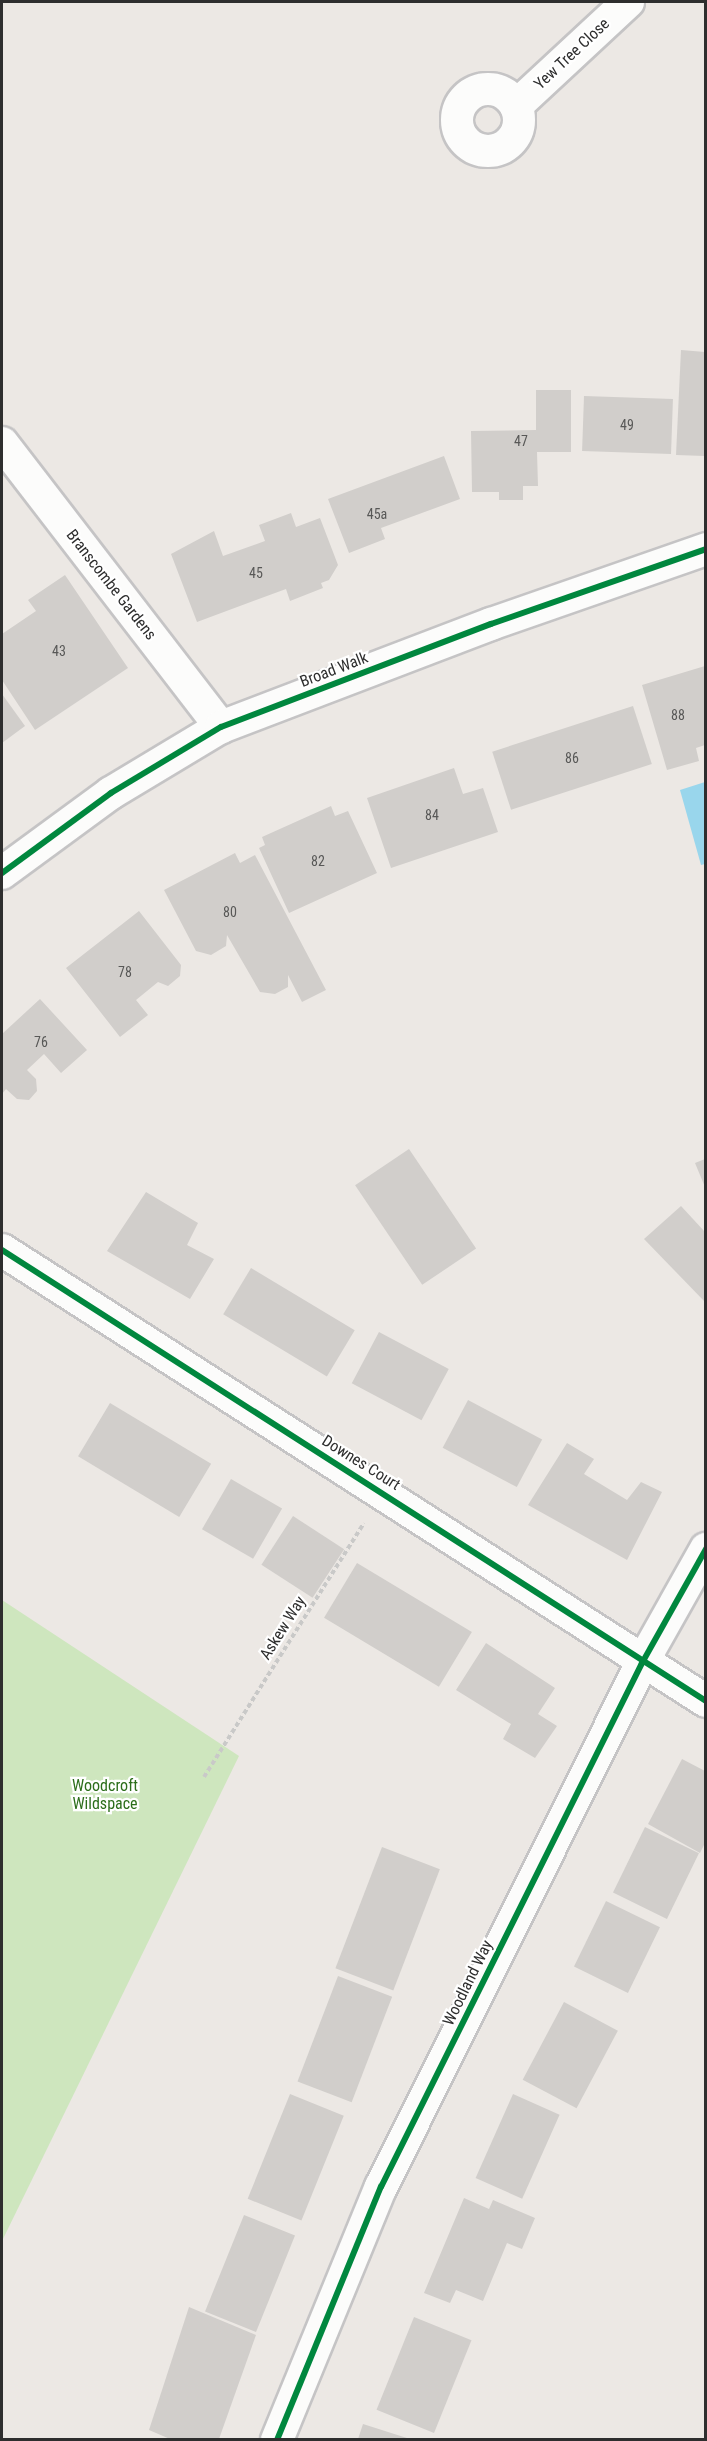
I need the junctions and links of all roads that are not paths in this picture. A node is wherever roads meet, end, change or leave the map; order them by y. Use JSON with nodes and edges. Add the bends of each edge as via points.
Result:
{"nodes":[{"id":1,"x":628,"y":2,"type":"edge"},
{"id":2,"x":516,"y":105,"type":"dead end"},
{"id":3,"x":2,"y":443,"type":"edge"},
{"id":4,"x":705,"y":549,"type":"edge"},
{"id":5,"x":221,"y":727,"type":"junction"},
{"id":6,"x":2,"y":873,"type":"edge"},
{"id":7,"x":2,"y":1250,"type":"edge"},
{"id":8,"x":705,"y":1549,"type":"edge"},
{"id":9,"x":642,"y":1663,"type":"junction"},
{"id":10,"x":705,"y":1701,"type":"edge"},
{"id":11,"x":277,"y":2439,"type":"edge"}],
"edges":[{"from":1,"to":2,"type":"street","name":"Yew Tree Close"},
{"from":3,"to":5,"type":"street","name":"Branscombe Gardens"},
{"from":4,"to":5,"type":"street","name":"Broad Walk","via":[[491,624]]},
{"from":5,"to":6,"type":"street","name":"Broad Walk","via":[[111,793]]},
{"from":7,"to":9,"type":"street","name":"Downes Court","via":[[383,1492]]},
{"from":8,"to":9,"type":"street","name":"Woodland Way"},
{"from":9,"to":10,"type":"street","name":"Downes Court"},
{"from":9,"to":11,"type":"street","name":"Woodland Way","via":[[381,2187]]}]}
